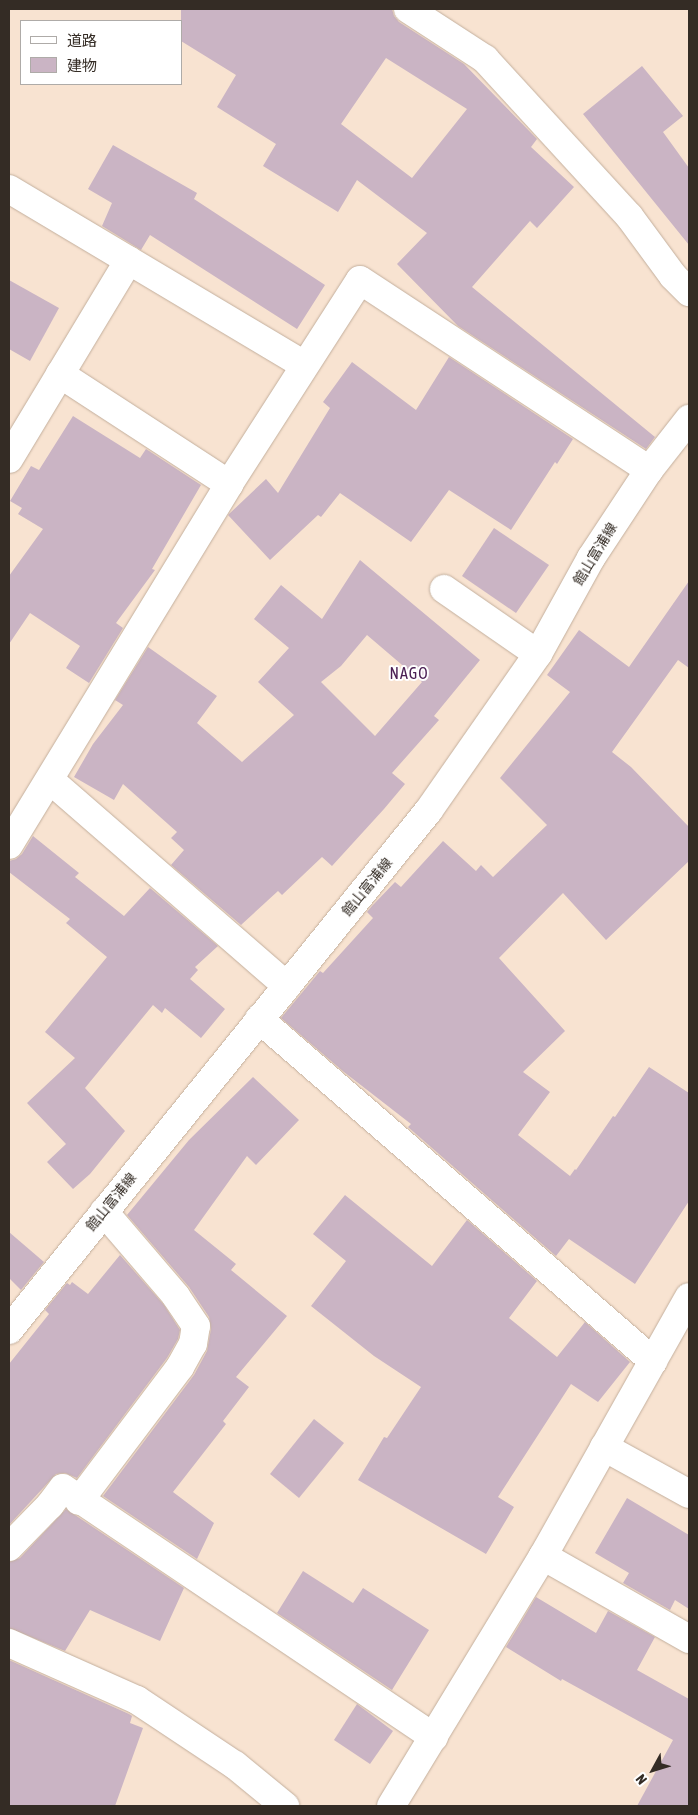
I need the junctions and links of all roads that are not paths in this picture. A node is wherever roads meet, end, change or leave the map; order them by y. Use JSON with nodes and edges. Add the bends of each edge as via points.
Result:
{"nodes":[{"id":1,"x":408,"y":9,"type":"edge"},
{"id":2,"x":9,"y":189,"type":"edge"},
{"id":3,"x":128,"y":260,"type":"junction"},
{"id":4,"x":689,"y":292,"type":"edge"},
{"id":5,"x":304,"y":364,"type":"junction"},
{"id":6,"x":60,"y":374,"type":"junction"},
{"id":7,"x":686,"y":429,"type":"edge"},
{"id":8,"x":9,"y":459,"type":"edge"},
{"id":9,"x":649,"y":470,"type":"junction"},
{"id":10,"x":229,"y":484,"type":"junction"},
{"id":11,"x":444,"y":589,"type":"dead end"},
{"id":12,"x":538,"y":654,"type":"junction"},
{"id":13,"x":50,"y":780,"type":"junction"},
{"id":14,"x":9,"y":845,"type":"edge"},
{"id":15,"x":286,"y":986,"type":"junction"},
{"id":16,"x":260,"y":1019,"type":"junction"},
{"id":17,"x":104,"y":1212,"type":"junction"},
{"id":18,"x":689,"y":1297,"type":"edge"},
{"id":19,"x":9,"y":1330,"type":"edge"},
{"id":20,"x":653,"y":1361,"type":"junction"},
{"id":21,"x":604,"y":1447,"type":"junction"},
{"id":22,"x":689,"y":1494,"type":"edge"},
{"id":23,"x":79,"y":1501,"type":"junction"},
{"id":24,"x":9,"y":1547,"type":"edge"},
{"id":25,"x":543,"y":1556,"type":"junction"},
{"id":26,"x":689,"y":1639,"type":"edge"},
{"id":27,"x":9,"y":1643,"type":"edge"},
{"id":28,"x":434,"y":1737,"type":"junction"},
{"id":29,"x":285,"y":1806,"type":"edge"},
{"id":30,"x":391,"y":1806,"type":"edge"}],
"edges":[{"from":1,"to":4,"type":"street","via":[[485,59],[629,216],[673,276]]},
{"from":2,"to":3,"type":"street"},
{"from":3,"to":5,"type":"street"},
{"from":3,"to":6,"type":"street"},
{"from":5,"to":9,"type":"street","via":[[360,280]]},
{"from":5,"to":10,"type":"street"},
{"from":6,"to":8,"type":"street"},
{"from":6,"to":10,"type":"street"},
{"from":7,"to":9,"type":"street","name":"館山富浦線"},
{"from":9,"to":12,"type":"street","name":"館山富浦線","via":[[591,558]]},
{"from":10,"to":13,"type":"street"},
{"from":11,"to":12,"type":"street"},
{"from":12,"to":15,"type":"street","name":"館山富浦線","via":[[429,810]]},
{"from":13,"to":14,"type":"street"},
{"from":13,"to":15,"type":"street"},
{"from":15,"to":16,"type":"street","name":"館山富浦線"},
{"from":16,"to":17,"type":"street","name":"館山富浦線"},
{"from":16,"to":20,"type":"street"},
{"from":17,"to":19,"type":"street","name":"館山富浦線"},
{"from":17,"to":23,"type":"street","via":[[176,1296],[196,1326],[193,1344],[180,1367]]},
{"from":18,"to":20,"type":"street"},
{"from":20,"to":21,"type":"street"},
{"from":21,"to":22,"type":"street"},
{"from":21,"to":25,"type":"street"},
{"from":23,"to":24,"type":"street","via":[[63,1488]]},
{"from":23,"to":28,"type":"street"},
{"from":25,"to":26,"type":"street"},
{"from":25,"to":28,"type":"street"},
{"from":27,"to":29,"type":"street","via":[[138,1700],[235,1765]]},
{"from":28,"to":30,"type":"street"}]}
